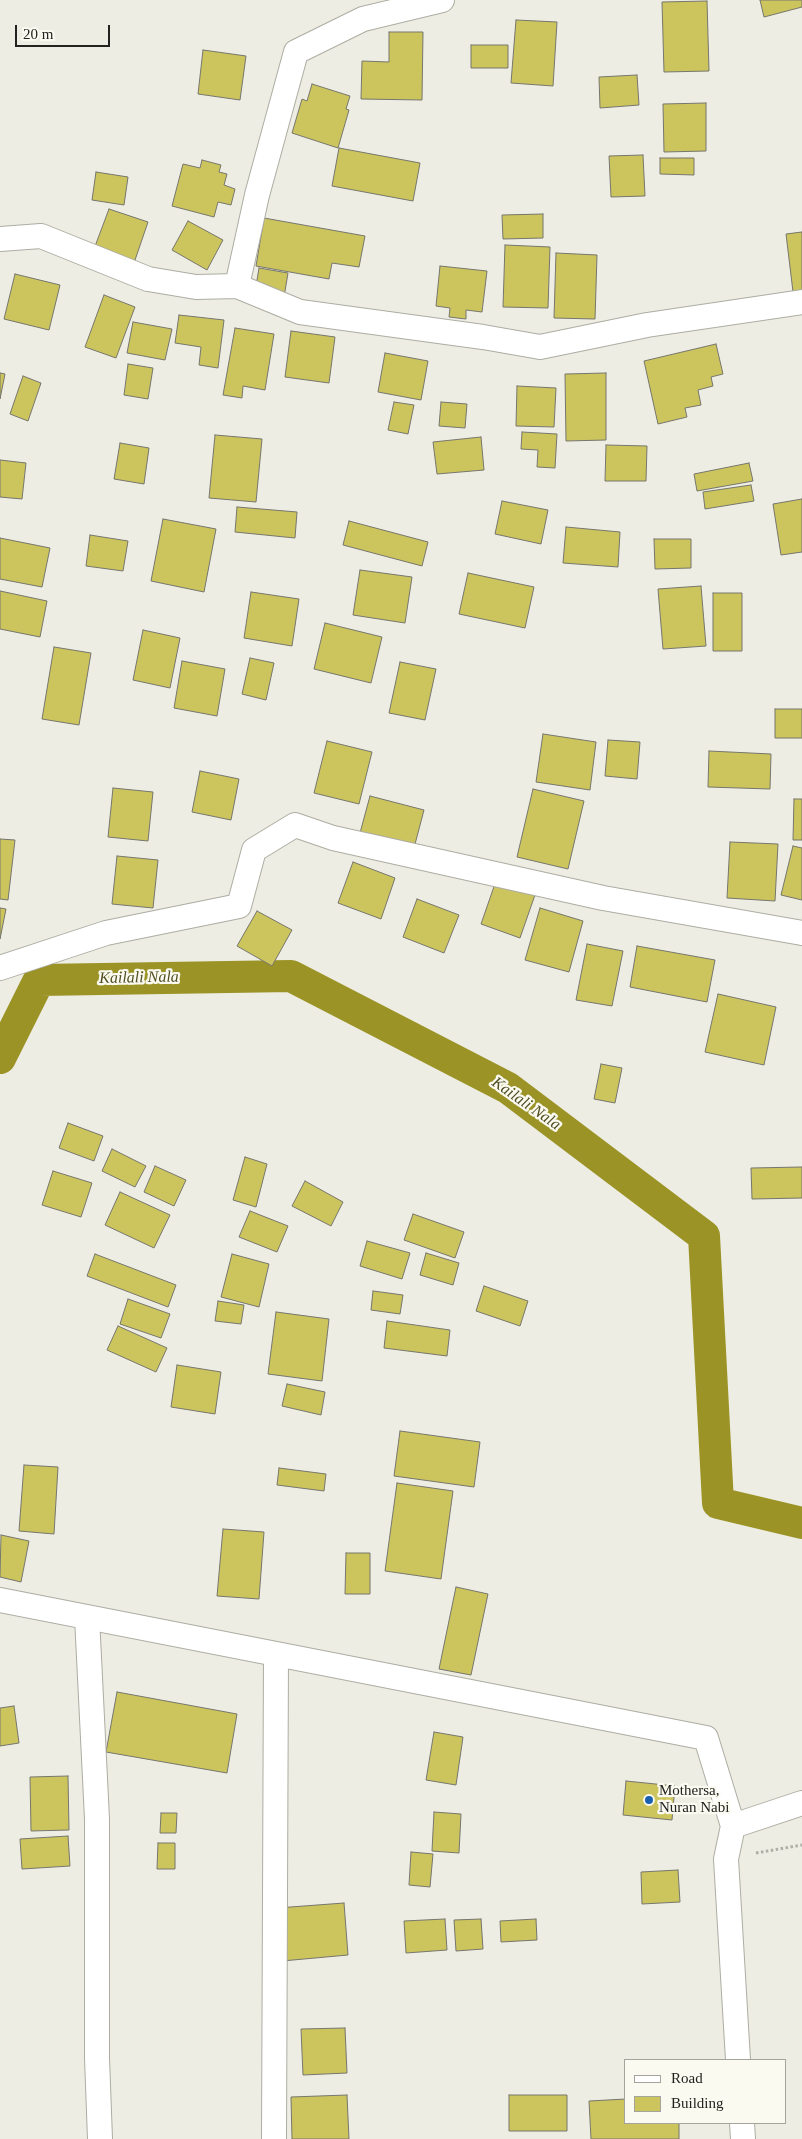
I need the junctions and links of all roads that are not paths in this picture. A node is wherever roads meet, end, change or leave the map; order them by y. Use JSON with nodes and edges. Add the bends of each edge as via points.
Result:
{"nodes":[{"id":1,"x":442,"y":0,"type":"edge"},
{"id":2,"x":0,"y":239,"type":"edge"},
{"id":3,"x":236,"y":286,"type":"junction"},
{"id":4,"x":802,"y":302,"type":"edge"},
{"id":5,"x":802,"y":933,"type":"edge"},
{"id":6,"x":0,"y":968,"type":"edge"},
{"id":7,"x":0,"y":1600,"type":"edge"},
{"id":8,"x":87,"y":1617,"type":"junction"},
{"id":9,"x":276,"y":1654,"type":"junction"},
{"id":10,"x":802,"y":1803,"type":"edge"},
{"id":11,"x":733,"y":1826,"type":"junction"},
{"id":12,"x":738,"y":2059,"type":"edge"},
{"id":13,"x":742,"y":2124,"type":"edge"},
{"id":14,"x":100,"y":2139,"type":"edge"},
{"id":15,"x":274,"y":2139,"type":"edge"},
{"id":16,"x":743,"y":2139,"type":"edge"}],
"edges":[{"from":1,"to":3,"type":"street","via":[[363,20],[296,52]]},
{"from":2,"to":3,"type":"street","via":[[41,236],[148,279],[196,287]]},
{"from":3,"to":4,"type":"street","via":[[300,312],[483,336],[540,347],[647,325]]},
{"from":5,"to":6,"type":"street","via":[[603,898],[333,838],[295,825],[254,850],[240,906],[106,933]]},
{"from":7,"to":8,"type":"street"},
{"from":8,"to":9,"type":"street"},
{"from":8,"to":14,"type":"street","via":[[97,1818]]},
{"from":9,"to":11,"type":"street","via":[[706,1738]]},
{"from":9,"to":15,"type":"street"},
{"from":10,"to":11,"type":"street"},
{"from":11,"to":12,"type":"street","via":[[726,1859]]},
{"from":13,"to":16,"type":"street"}]}
